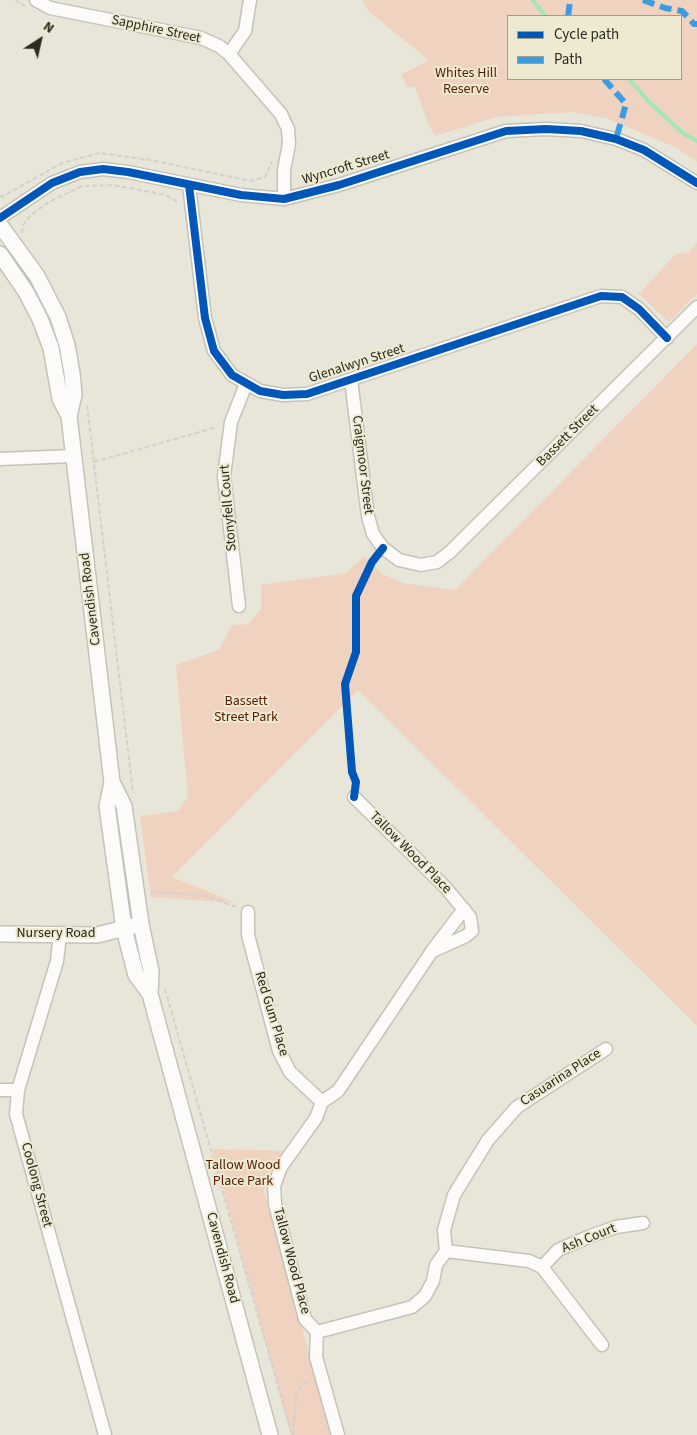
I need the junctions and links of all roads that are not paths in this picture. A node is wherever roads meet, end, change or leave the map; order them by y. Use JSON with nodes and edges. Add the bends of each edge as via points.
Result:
{"nodes":[{"id":1,"x":250,"y":0,"type":"edge"},
{"id":2,"x":34,"y":5,"type":"edge"},
{"id":3,"x":229,"y":54,"type":"junction"},
{"id":4,"x":697,"y":183,"type":"edge"},
{"id":5,"x":189,"y":184,"type":"junction"},
{"id":6,"x":284,"y":199,"type":"junction"},
{"id":7,"x":0,"y":218,"type":"edge"},
{"id":8,"x":0,"y":225,"type":"edge"},
{"id":9,"x":0,"y":254,"type":"edge"},
{"id":10,"x":697,"y":307,"type":"edge"},
{"id":11,"x":667,"y":338,"type":"junction"},
{"id":12,"x":351,"y":380,"type":"junction"},
{"id":13,"x":246,"y":384,"type":"junction"},
{"id":14,"x":69,"y":416,"type":"junction"},
{"id":15,"x":73,"y":456,"type":"junction"},
{"id":16,"x":0,"y":459,"type":"edge"},
{"id":17,"x":437,"y":562,"type":"joint"},
{"id":18,"x":239,"y":606,"type":"dead end"},
{"id":19,"x":112,"y":782,"type":"junction"},
{"id":20,"x":354,"y":797,"type":"dead end"},
{"id":21,"x":464,"y":909,"type":"junction"},
{"id":22,"x":248,"y":912,"type":"road end"},
{"id":23,"x":141,"y":924,"type":"junction"},
{"id":24,"x":124,"y":929,"type":"junction"},
{"id":25,"x":0,"y":934,"type":"edge"},
{"id":26,"x":60,"y":935,"type":"junction"},
{"id":27,"x":432,"y":951,"type":"junction"},
{"id":28,"x":150,"y":994,"type":"junction"},
{"id":29,"x":606,"y":1049,"type":"dead end"},
{"id":30,"x":0,"y":1090,"type":"edge"},
{"id":31,"x":18,"y":1090,"type":"junction"},
{"id":32,"x":322,"y":1102,"type":"junction"},
{"id":33,"x":643,"y":1223,"type":"dead end"},
{"id":34,"x":446,"y":1251,"type":"junction"},
{"id":35,"x":542,"y":1267,"type":"junction"},
{"id":36,"x":317,"y":1332,"type":"junction"},
{"id":37,"x":602,"y":1345,"type":"dead end"},
{"id":38,"x":105,"y":1435,"type":"edge"},
{"id":39,"x":270,"y":1435,"type":"edge"},
{"id":40,"x":338,"y":1435,"type":"edge"}],
"edges":[{"from":1,"to":3,"type":"street","via":[[245,31]]},
{"from":2,"to":3,"type":"street","name":"Sapphire Street","via":[[201,38]]},
{"from":3,"to":6,"type":"street","name":"Sapphire Street","via":[[282,114],[288,129]]},
{"from":4,"to":6,"type":"street","name":"Wyncroft Street","via":[[644,150],[616,139],[581,131],[546,129],[506,131],[339,185]]},
{"from":5,"to":6,"type":"street","name":"Wyncroft Street"},
{"from":5,"to":7,"type":"street","name":"Wyncroft Street","via":[[114,170],[80,172],[52,183]]},
{"from":5,"to":13,"type":"street","name":"Glenalwyn Street","via":[[205,318],[214,351],[232,375]]},
{"from":8,"to":14,"type":"main road","name":"Cavendish Road","via":[[37,276],[58,317],[72,373],[74,396]]},
{"from":9,"to":14,"type":"main road","name":"Cavendish Road","via":[[40,319],[51,348],[60,399]]},
{"from":10,"to":11,"type":"street","name":"Bassett Street"},
{"from":11,"to":12,"type":"street","name":"Glenalwyn Street","via":[[639,309],[622,297],[600,296]]},
{"from":11,"to":17,"type":"street","name":"Bassett Street"},
{"from":12,"to":13,"type":"street","name":"Glenalwyn Street","via":[[307,394],[260,390]]},
{"from":12,"to":17,"type":"street","name":"Craigmoor Street","via":[[373,534],[383,548],[399,560],[421,564]]},
{"from":13,"to":18,"type":"street","name":"Stonyfell Court","via":[[232,422],[224,476]]},
{"from":14,"to":15,"type":"main road","name":"Cavendish Road"},
{"from":15,"to":16,"type":"street"},
{"from":15,"to":19,"type":"main road","name":"Cavendish Road"},
{"from":19,"to":23,"type":"main road","name":"Cavendish Road","via":[[124,806]]},
{"from":19,"to":24,"type":"main road","name":"Cavendish Road","via":[[107,806]]},
{"from":20,"to":21,"type":"street","name":"Tallow Wood Place"},
{"from":21,"to":27,"type":"street","name":"Tallow Wood Place"},
{"from":21,"to":27,"type":"street","name":"Tallow Wood Place","via":[[473,924],[472,931]]},
{"from":22,"to":32,"type":"street","name":"Red Gum Place","via":[[248,935],[279,1051],[290,1072]]},
{"from":23,"to":24,"type":"main road","name":"Nursery Road"},
{"from":23,"to":28,"type":"main road","name":"Cavendish Road","via":[[152,971]]},
{"from":24,"to":26,"type":"main road","name":"Nursery Road"},
{"from":24,"to":28,"type":"main road","name":"Cavendish Road","via":[[136,975]]},
{"from":25,"to":26,"type":"main road","name":"Nursery Road"},
{"from":26,"to":31,"type":"street","name":"Coolong Street","via":[[57,961]]},
{"from":27,"to":32,"type":"street","name":"Tallow Wood Place","via":[[338,1091]]},
{"from":28,"to":39,"type":"main road","name":"Cavendish Road"},
{"from":29,"to":34,"type":"street","name":"Casuarina Place","via":[[517,1107],[501,1123],[454,1195],[444,1230]]},
{"from":30,"to":31,"type":"street"},
{"from":31,"to":38,"type":"street","name":"Coolong Street","via":[[16,1114]]},
{"from":32,"to":36,"type":"street","name":"Tallow Wood Place","via":[[316,1118],[281,1167],[274,1186],[275,1204],[306,1319]]},
{"from":33,"to":35,"type":"street","name":"Ash Court","via":[[616,1226],[588,1236],[558,1250]]},
{"from":34,"to":35,"type":"street","via":[[529,1262]]},
{"from":34,"to":36,"type":"street","name":"Casuarina Place","via":[[436,1265],[433,1281],[425,1296],[412,1307]]},
{"from":35,"to":37,"type":"street"},
{"from":36,"to":40,"type":"street","via":[[316,1357]]}]}
